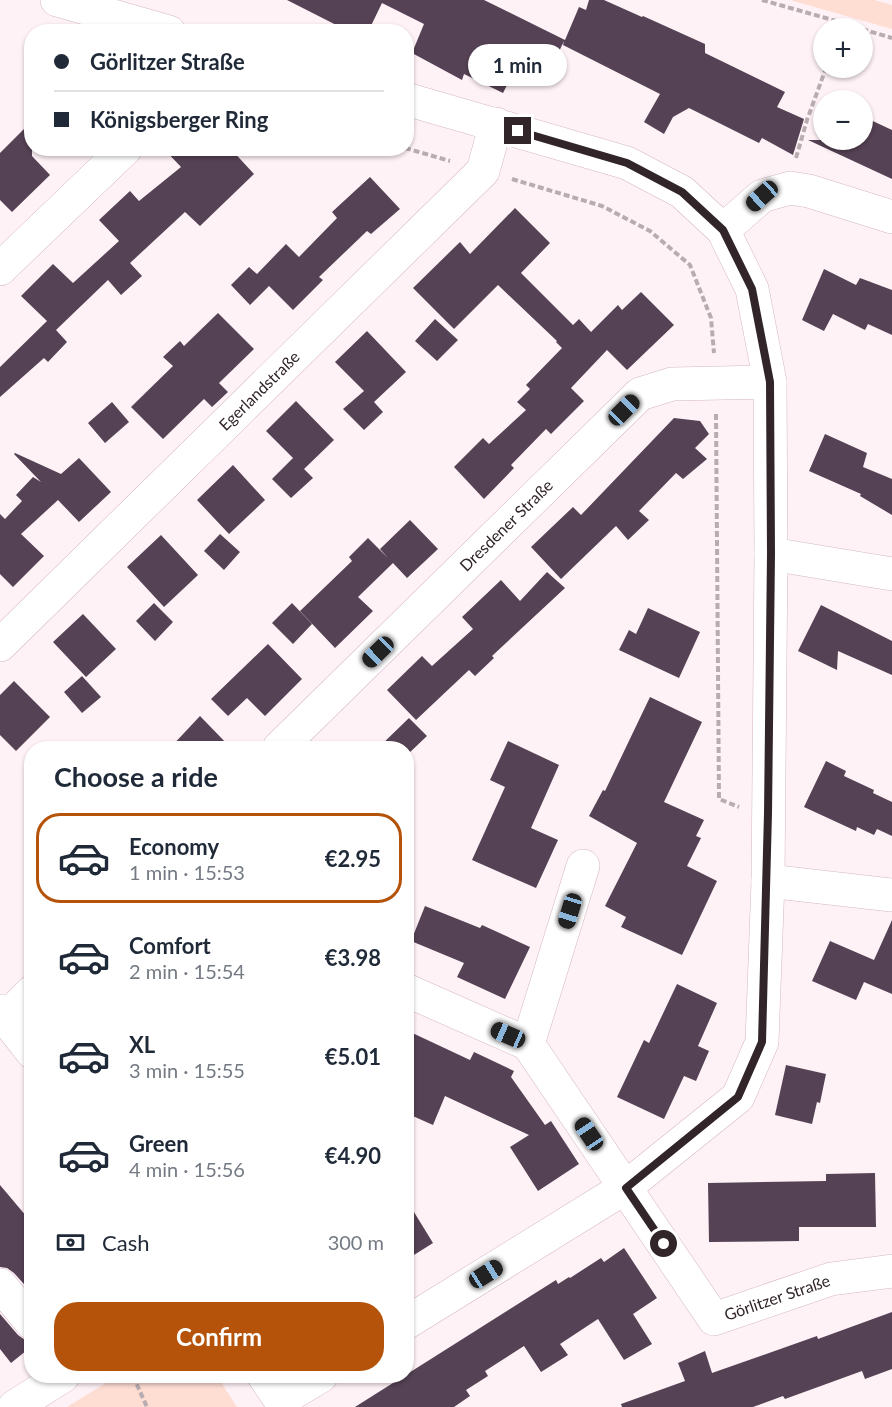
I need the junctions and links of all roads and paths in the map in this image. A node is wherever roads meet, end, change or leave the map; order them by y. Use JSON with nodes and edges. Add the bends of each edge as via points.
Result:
{"nodes":[{"id":1,"x":57,"y":0,"type":"edge"},
{"id":2,"x":762,"y":0,"type":"edge"},
{"id":3,"x":817,"y":18,"type":"edge"},
{"id":4,"x":141,"y":24,"type":"edge"},
{"id":5,"x":873,"y":32,"type":"edge"},
{"id":6,"x":892,"y":38,"type":"edge"},
{"id":7,"x":822,"y":78,"type":"edge"},
{"id":8,"x":414,"y":101,"type":"edge"},
{"id":9,"x":495,"y":124,"type":"junction"},
{"id":10,"x":414,"y":151,"type":"edge"},
{"id":11,"x":118,"y":156,"type":"edge"},
{"id":12,"x":483,"y":171,"type":"junction"},
{"id":13,"x":790,"y":188,"type":"junction"},
{"id":14,"x":892,"y":217,"type":"edge"},
{"id":15,"x":723,"y":230,"type":"junction"},
{"id":16,"x":0,"y":269,"type":"edge"},
{"id":17,"x":770,"y":382,"type":"junction"},
{"id":18,"x":716,"y":383,"type":"junction"},
{"id":19,"x":771,"y":554,"type":"junction"},
{"id":20,"x":892,"y":574,"type":"edge"},
{"id":21,"x":0,"y":645,"type":"edge"},
{"id":22,"x":286,"y":741,"type":"edge"},
{"id":23,"x":768,"y":813,"type":"junction"},
{"id":24,"x":583,"y":866,"type":"dead end"},
{"id":25,"x":768,"y":881,"type":"junction"},
{"id":26,"x":892,"y":895,"type":"edge"},
{"id":27,"x":414,"y":994,"type":"edge"},
{"id":28,"x":24,"y":998,"type":"edge"},
{"id":29,"x":3,"y":1015,"type":"edge"},
{"id":30,"x":24,"y":1042,"type":"edge"},
{"id":31,"x":528,"y":1044,"type":"junction"},
{"id":32,"x":626,"y":1188,"type":"junction"},
{"id":33,"x":892,"y":1271,"type":"edge"},
{"id":34,"x":0,"y":1286,"type":"edge"},
{"id":35,"x":24,"y":1314,"type":"edge"},
{"id":36,"x":414,"y":1318,"type":"edge"},
{"id":37,"x":52,"y":1383,"type":"edge"},
{"id":38,"x":136,"y":1383,"type":"edge"},
{"id":39,"x":304,"y":1383,"type":"edge"},
{"id":40,"x":277,"y":1394,"type":"edge"},
{"id":41,"x":14,"y":1407,"type":"edge"},
{"id":42,"x":147,"y":1407,"type":"edge"}],
"edges":[{"from":1,"to":4,"type":"street"},
{"from":2,"to":3,"type":"path"},
{"from":5,"to":6,"type":"path"},
{"from":7,"to":13,"type":"path"},
{"from":8,"to":9,"type":"street"},
{"from":9,"to":12,"type":"street"},
{"from":9,"to":15,"type":"street","via":[[627,163],[682,192]]},
{"from":10,"to":12,"type":"path"},
{"from":11,"to":16,"type":"street"},
{"from":12,"to":18,"type":"path","via":[[602,206],[650,231],[690,265],[711,318]]},
{"from":12,"to":21,"type":"street","name":"Egerlandstraße"},
{"from":13,"to":14,"type":"street"},
{"from":13,"to":15,"type":"street","via":[[762,196]]},
{"from":15,"to":17,"type":"street","via":[[752,289]]},
{"from":17,"to":18,"type":"street","name":"Dresdener Straße"},
{"from":17,"to":19,"type":"street"},
{"from":18,"to":22,"type":"street","name":"Dresdener Straße","via":[[672,384],[640,394]]},
{"from":18,"to":23,"type":"path","via":[[719,799]]},
{"from":19,"to":20,"type":"street"},
{"from":19,"to":23,"type":"street"},
{"from":23,"to":25,"type":"street"},
{"from":24,"to":31,"type":"street"},
{"from":25,"to":26,"type":"street"},
{"from":25,"to":32,"type":"street","via":[[762,1042],[738,1097]]},
{"from":27,"to":31,"type":"street"},
{"from":28,"to":29,"type":"street"},
{"from":29,"to":30,"type":"street"},
{"from":31,"to":32,"type":"street"},
{"from":32,"to":33,"type":"street","name":"Görlitzer Straße","via":[[714,1319],[831,1279]]},
{"from":32,"to":36,"type":"street"},
{"from":34,"to":35,"type":"street"},
{"from":37,"to":41,"type":"street"},
{"from":38,"to":42,"type":"path"},
{"from":39,"to":40,"type":"street"}]}
